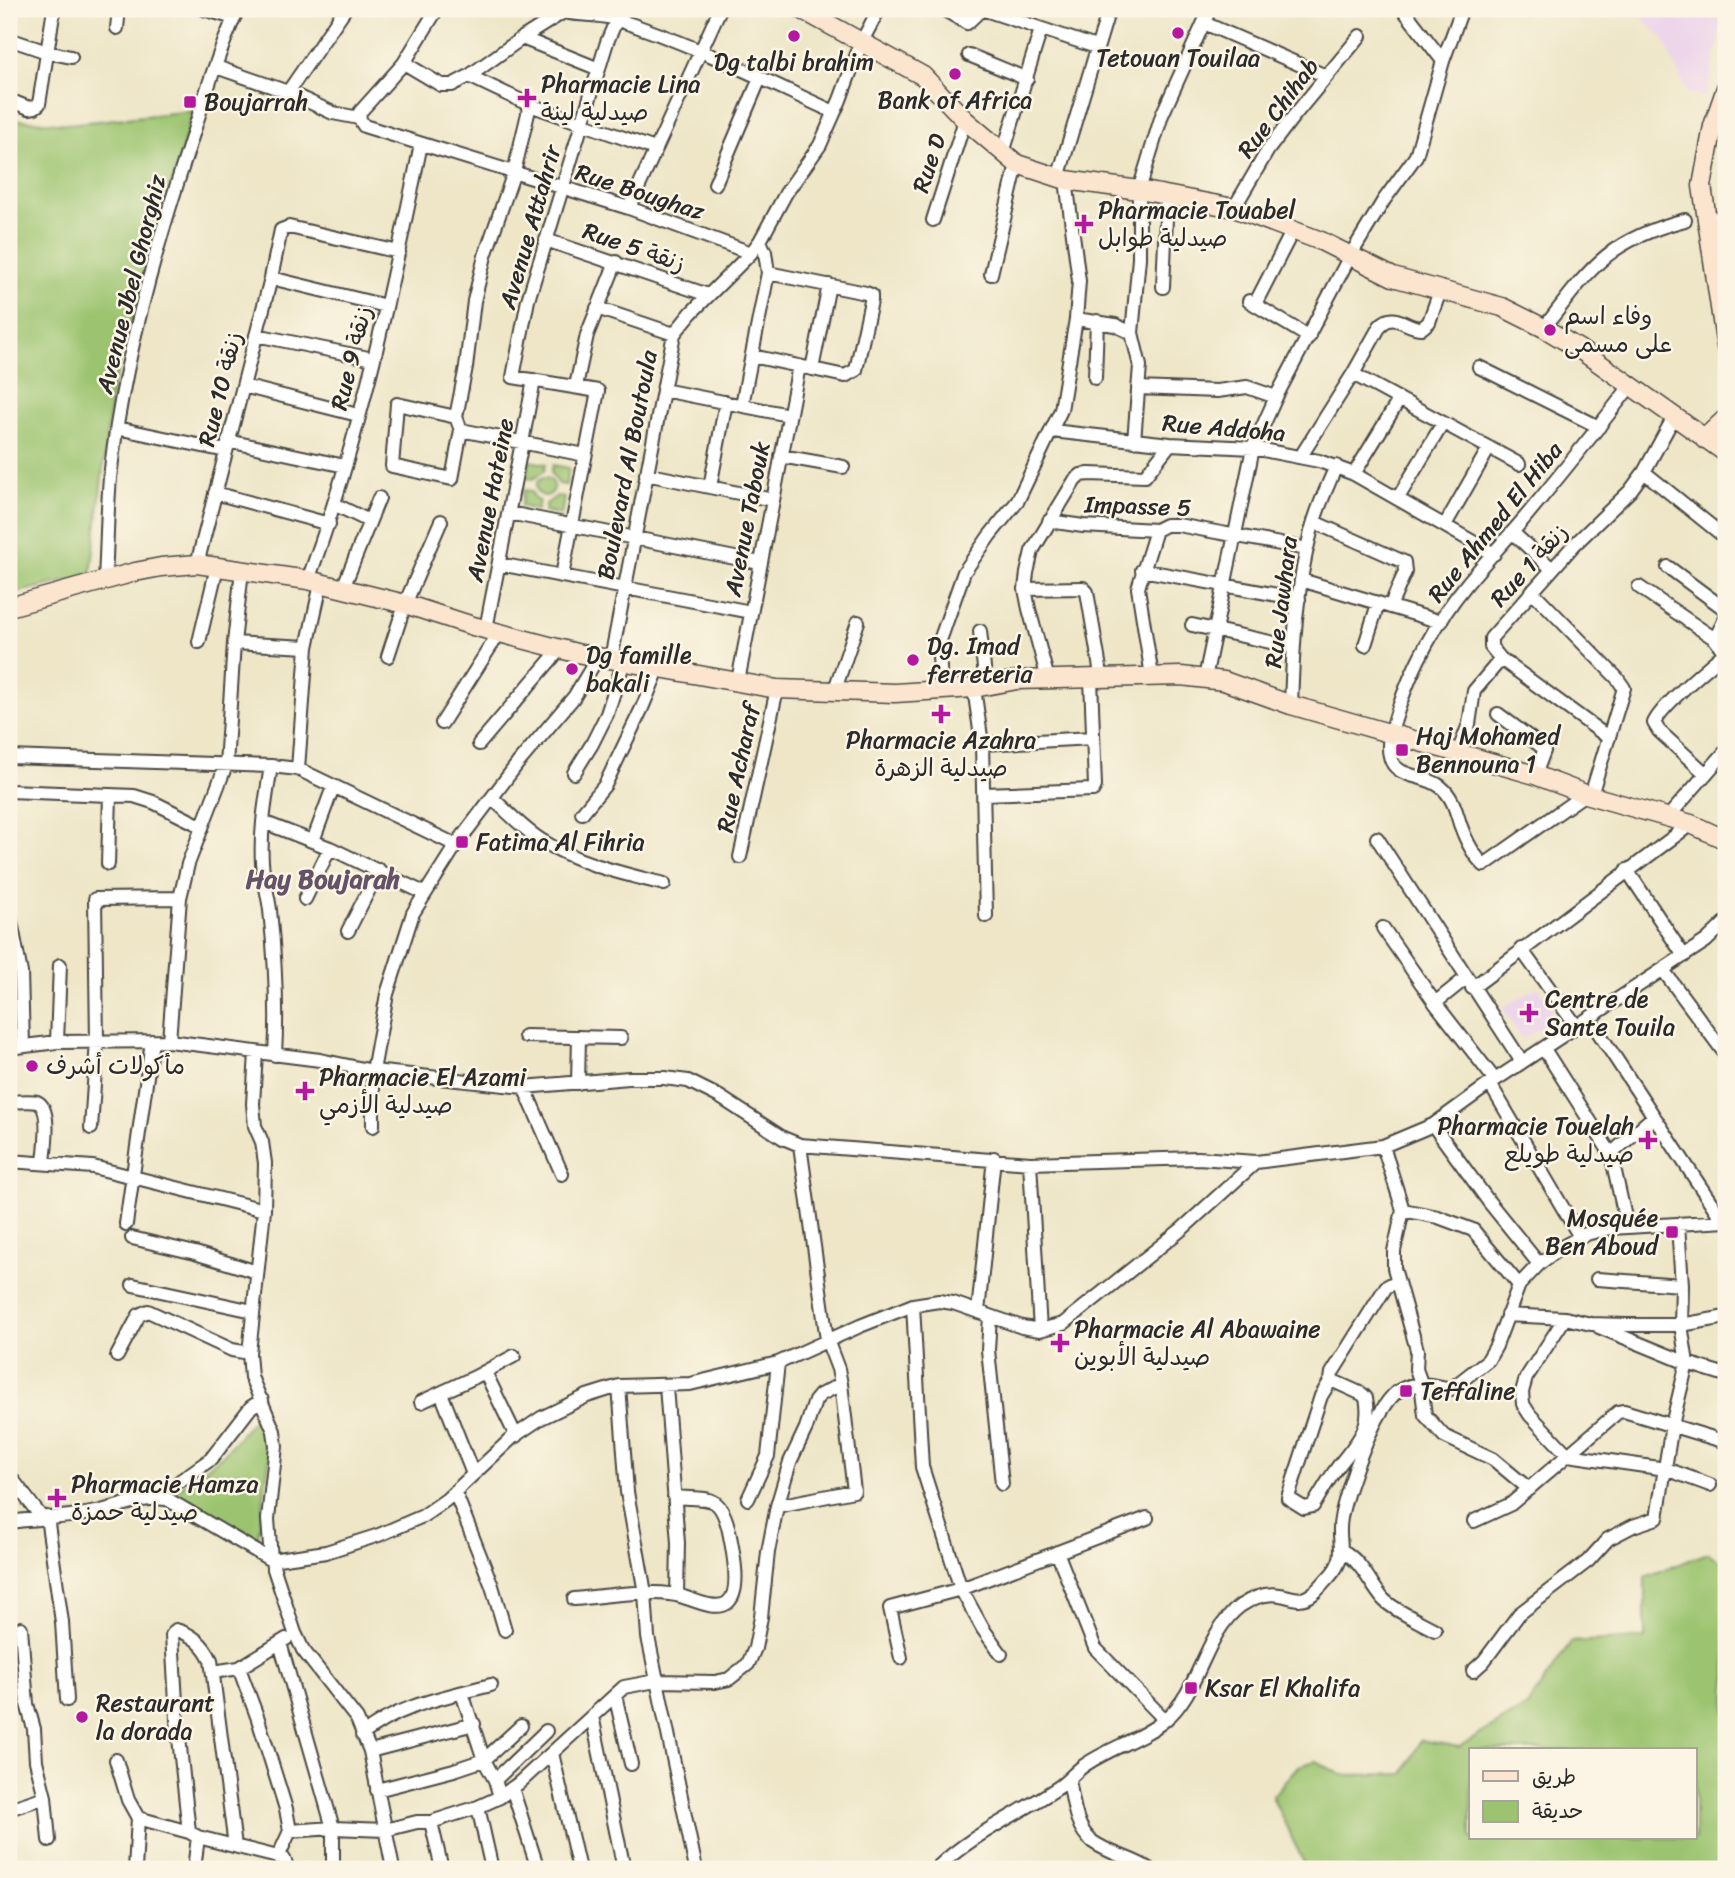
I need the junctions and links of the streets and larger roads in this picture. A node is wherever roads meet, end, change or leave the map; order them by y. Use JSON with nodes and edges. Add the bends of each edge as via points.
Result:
{"nodes":[{"id":1,"x":54,"y":9,"type":"edge"},
{"id":2,"x":119,"y":9,"type":"edge"},
{"id":3,"x":204,"y":9,"type":"edge"},
{"id":4,"x":345,"y":9,"type":"edge"},
{"id":5,"x":437,"y":9,"type":"edge"},
{"id":6,"x":720,"y":9,"type":"edge"},
{"id":7,"x":801,"y":9,"type":"edge"},
{"id":8,"x":879,"y":9,"type":"edge"},
{"id":9,"x":943,"y":9,"type":"edge"},
{"id":10,"x":982,"y":9,"type":"edge"},
{"id":11,"x":1109,"y":9,"type":"edge"},
{"id":12,"x":1210,"y":9,"type":"edge"},
{"id":13,"x":1403,"y":9,"type":"edge"},
{"id":14,"x":1462,"y":9,"type":"edge"},
{"id":15,"x":557,"y":11,"type":"edge"},
{"id":16,"x":236,"y":14,"type":"edge"},
{"id":17,"x":618,"y":14,"type":"edge"},
{"id":18,"x":1204,"y":23,"type":"junction"},
{"id":19,"x":117,"y":28,"type":"dead end"},
{"id":20,"x":1041,"y":29,"type":"junction"},
{"id":21,"x":1360,"y":36,"type":"dead end"},
{"id":22,"x":522,"y":38,"type":"junction"},
{"id":23,"x":9,"y":39,"type":"edge"},
{"id":24,"x":861,"y":43,"type":"junction"},
{"id":25,"x":1096,"y":47,"type":"junction"},
{"id":26,"x":701,"y":51,"type":"junction"},
{"id":27,"x":47,"y":52,"type":"junction"},
{"id":28,"x":969,"y":55,"type":"dead end"},
{"id":29,"x":71,"y":57,"type":"dead end"},
{"id":30,"x":1443,"y":61,"type":"junction"},
{"id":31,"x":404,"y":63,"type":"junction"},
{"id":32,"x":216,"y":67,"type":"junction"},
{"id":33,"x":600,"y":69,"type":"junction"},
{"id":34,"x":469,"y":76,"type":"junction"},
{"id":35,"x":1326,"y":76,"type":"junction"},
{"id":36,"x":760,"y":78,"type":"junction"},
{"id":37,"x":1027,"y":79,"type":"junction"},
{"id":38,"x":1726,"y":88,"type":"edge"},
{"id":39,"x":288,"y":92,"type":"junction"},
{"id":40,"x":9,"y":100,"type":"edge"},
{"id":41,"x":530,"y":105,"type":"junction"},
{"id":42,"x":834,"y":112,"type":"junction"},
{"id":43,"x":359,"y":118,"type":"junction"},
{"id":44,"x":965,"y":120,"type":"junction"},
{"id":45,"x":582,"y":124,"type":"junction"},
{"id":46,"x":421,"y":144,"type":"junction"},
{"id":47,"x":655,"y":149,"type":"junction"},
{"id":48,"x":1010,"y":158,"type":"junction"},
{"id":49,"x":514,"y":172,"type":"junction"},
{"id":50,"x":1062,"y":179,"type":"junction"},
{"id":51,"x":715,"y":184,"type":"dead end"},
{"id":52,"x":564,"y":188,"type":"junction"},
{"id":53,"x":1139,"y":190,"type":"junction"},
{"id":54,"x":1167,"y":195,"type":"junction"},
{"id":55,"x":629,"y":208,"type":"junction"},
{"id":56,"x":1234,"y":208,"type":"junction"},
{"id":57,"x":1726,"y":217,"type":"edge"},
{"id":58,"x":933,"y":220,"type":"dead end"},
{"id":59,"x":1685,"y":220,"type":"dead end"},
{"id":60,"x":1708,"y":220,"type":"junction"},
{"id":61,"x":1293,"y":230,"type":"junction"},
{"id":62,"x":546,"y":240,"type":"junction"},
{"id":63,"x":760,"y":241,"type":"junction"},
{"id":64,"x":399,"y":252,"type":"junction"},
{"id":65,"x":751,"y":253,"type":"junction"},
{"id":66,"x":1350,"y":256,"type":"junction"},
{"id":67,"x":616,"y":262,"type":"junction"},
{"id":68,"x":768,"y":274,"type":"junction"},
{"id":69,"x":991,"y":274,"type":"dead end"},
{"id":70,"x":271,"y":278,"type":"junction"},
{"id":71,"x":829,"y":285,"type":"junction"},
{"id":72,"x":1163,"y":287,"type":"dead end"},
{"id":73,"x":1440,"y":291,"type":"junction"},
{"id":74,"x":708,"y":295,"type":"junction"},
{"id":75,"x":386,"y":306,"type":"junction"},
{"id":76,"x":597,"y":308,"type":"junction"},
{"id":77,"x":1076,"y":318,"type":"junction"},
{"id":78,"x":1097,"y":321,"type":"junction"},
{"id":79,"x":1544,"y":328,"type":"junction"},
{"id":80,"x":1132,"y":333,"type":"junction"},
{"id":81,"x":674,"y":334,"type":"junction"},
{"id":82,"x":256,"y":335,"type":"junction"},
{"id":83,"x":1309,"y":337,"type":"junction"},
{"id":84,"x":1726,"y":348,"type":"edge"},
{"id":85,"x":752,"y":356,"type":"junction"},
{"id":86,"x":373,"y":359,"type":"junction"},
{"id":87,"x":1479,"y":367,"type":"dead end"},
{"id":88,"x":806,"y":368,"type":"junction"},
{"id":89,"x":1353,"y":374,"type":"junction"},
{"id":90,"x":1095,"y":378,"type":"dead end"},
{"id":91,"x":534,"y":380,"type":"junction"},
{"id":92,"x":1631,"y":385,"type":"junction"},
{"id":93,"x":243,"y":386,"type":"junction"},
{"id":94,"x":576,"y":386,"type":"junction"},
{"id":95,"x":1138,"y":388,"type":"junction"},
{"id":96,"x":663,"y":390,"type":"junction"},
{"id":97,"x":1276,"y":397,"type":"junction"},
{"id":98,"x":1399,"y":400,"type":"junction"},
{"id":99,"x":726,"y":402,"type":"junction"},
{"id":100,"x":742,"y":405,"type":"junction"},
{"id":101,"x":358,"y":415,"type":"junction"},
{"id":102,"x":789,"y":415,"type":"junction"},
{"id":103,"x":1675,"y":415,"type":"junction"},
{"id":104,"x":1726,"y":418,"type":"edge"},
{"id":105,"x":458,"y":424,"type":"junction"},
{"id":106,"x":1443,"y":424,"type":"junction"},
{"id":107,"x":1599,"y":427,"type":"junction"},
{"id":108,"x":117,"y":428,"type":"junction"},
{"id":109,"x":1052,"y":431,"type":"junction"},
{"id":110,"x":1704,"y":439,"type":"junction"},
{"id":111,"x":1134,"y":441,"type":"junction"},
{"id":112,"x":523,"y":442,"type":"junction"},
{"id":113,"x":1170,"y":444,"type":"junction"},
{"id":114,"x":227,"y":446,"type":"junction"},
{"id":115,"x":1253,"y":448,"type":"junction"},
{"id":116,"x":1489,"y":448,"type":"junction"},
{"id":117,"x":1726,"y":453,"type":"edge"},
{"id":118,"x":585,"y":455,"type":"junction"},
{"id":119,"x":781,"y":456,"type":"junction"},
{"id":120,"x":1301,"y":456,"type":"junction"},
{"id":121,"x":1519,"y":464,"type":"dead end"},
{"id":122,"x":345,"y":466,"type":"junction"},
{"id":123,"x":1336,"y":466,"type":"junction"},
{"id":124,"x":843,"y":467,"type":"dead end"},
{"id":125,"x":1644,"y":471,"type":"junction"},
{"id":126,"x":646,"y":474,"type":"junction"},
{"id":127,"x":1354,"y":474,"type":"junction"},
{"id":128,"x":710,"y":487,"type":"junction"},
{"id":129,"x":215,"y":493,"type":"junction"},
{"id":130,"x":379,"y":498,"type":"dead end"},
{"id":131,"x":1398,"y":498,"type":"junction"},
{"id":132,"x":772,"y":500,"type":"junction"},
{"id":133,"x":334,"y":504,"type":"junction"},
{"id":134,"x":509,"y":513,"type":"junction"},
{"id":135,"x":369,"y":521,"type":"junction"},
{"id":136,"x":441,"y":521,"type":"dead end"},
{"id":137,"x":1049,"y":521,"type":"junction"},
{"id":138,"x":1314,"y":522,"type":"junction"},
{"id":139,"x":329,"y":524,"type":"junction"},
{"id":140,"x":1445,"y":525,"type":"junction"},
{"id":141,"x":572,"y":526,"type":"junction"},
{"id":142,"x":1156,"y":530,"type":"junction"},
{"id":143,"x":1513,"y":533,"type":"junction"},
{"id":144,"x":1235,"y":536,"type":"junction"},
{"id":145,"x":634,"y":538,"type":"junction"},
{"id":146,"x":1726,"y":538,"type":"edge"},
{"id":147,"x":1307,"y":550,"type":"junction"},
{"id":148,"x":1494,"y":554,"type":"junction"},
{"id":149,"x":760,"y":563,"type":"junction"},
{"id":150,"x":197,"y":564,"type":"junction"},
{"id":151,"x":499,"y":564,"type":"junction"},
{"id":152,"x":217,"y":567,"type":"junction"},
{"id":153,"x":1668,"y":567,"type":"dead end"},
{"id":154,"x":1552,"y":569,"type":"junction"},
{"id":155,"x":242,"y":570,"type":"junction"},
{"id":156,"x":1142,"y":570,"type":"junction"},
{"id":157,"x":562,"y":576,"type":"junction"},
{"id":158,"x":105,"y":579,"type":"junction"},
{"id":159,"x":1301,"y":580,"type":"junction"},
{"id":160,"x":314,"y":582,"type":"junction"},
{"id":161,"x":1226,"y":586,"type":"junction"},
{"id":162,"x":625,"y":587,"type":"junction"},
{"id":163,"x":1639,"y":587,"type":"dead end"},
{"id":164,"x":344,"y":588,"type":"junction"},
{"id":165,"x":1025,"y":589,"type":"junction"},
{"id":166,"x":1532,"y":592,"type":"junction"},
{"id":167,"x":1299,"y":599,"type":"junction"},
{"id":168,"x":405,"y":604,"type":"junction"},
{"id":169,"x":1384,"y":606,"type":"junction"},
{"id":170,"x":9,"y":607,"type":"edge"},
{"id":171,"x":1726,"y":610,"type":"edge"},
{"id":172,"x":751,"y":612,"type":"junction"},
{"id":173,"x":1726,"y":617,"type":"edge"},
{"id":174,"x":858,"y":622,"type":"dead end"},
{"id":175,"x":1441,"y":622,"type":"junction"},
{"id":176,"x":1192,"y":625,"type":"dead end"},
{"id":177,"x":1216,"y":630,"type":"junction"},
{"id":178,"x":492,"y":631,"type":"junction"},
{"id":179,"x":980,"y":631,"type":"dead end"},
{"id":180,"x":1714,"y":639,"type":"junction"},
{"id":181,"x":200,"y":642,"type":"dead end"},
{"id":182,"x":234,"y":643,"type":"junction"},
{"id":183,"x":1365,"y":645,"type":"dead end"},
{"id":184,"x":307,"y":647,"type":"junction"},
{"id":185,"x":1293,"y":647,"type":"junction"},
{"id":186,"x":560,"y":649,"type":"junction"},
{"id":187,"x":1726,"y":653,"type":"edge"},
{"id":188,"x":388,"y":656,"type":"dead end"},
{"id":189,"x":611,"y":659,"type":"junction"},
{"id":190,"x":1501,"y":659,"type":"junction"},
{"id":191,"x":659,"y":667,"type":"junction"},
{"id":192,"x":1152,"y":677,"type":"junction"},
{"id":193,"x":1205,"y":678,"type":"junction"},
{"id":194,"x":1048,"y":679,"type":"junction"},
{"id":195,"x":1096,"y":679,"type":"junction"},
{"id":196,"x":738,"y":681,"type":"junction"},
{"id":197,"x":980,"y":687,"type":"junction"},
{"id":198,"x":777,"y":689,"type":"junction"},
{"id":199,"x":942,"y":690,"type":"junction"},
{"id":200,"x":834,"y":692,"type":"junction"},
{"id":201,"x":1291,"y":705,"type":"junction"},
{"id":202,"x":1498,"y":715,"type":"dead end"},
{"id":203,"x":442,"y":723,"type":"dead end"},
{"id":204,"x":1391,"y":733,"type":"junction"},
{"id":205,"x":1093,"y":738,"type":"junction"},
{"id":206,"x":1609,"y":738,"type":"junction"},
{"id":207,"x":479,"y":744,"type":"dead end"},
{"id":208,"x":982,"y":744,"type":"junction"},
{"id":209,"x":1726,"y":751,"type":"edge"},
{"id":210,"x":1458,"y":753,"type":"junction"},
{"id":211,"x":9,"y":757,"type":"edge"},
{"id":212,"x":226,"y":765,"type":"junction"},
{"id":213,"x":271,"y":766,"type":"junction"},
{"id":214,"x":298,"y":769,"type":"junction"},
{"id":215,"x":574,"y":773,"type":"dead end"},
{"id":216,"x":1706,"y":774,"type":"junction"},
{"id":217,"x":1535,"y":775,"type":"junction"},
{"id":218,"x":333,"y":787,"type":"junction"},
{"id":219,"x":9,"y":791,"type":"edge"},
{"id":220,"x":984,"y":794,"type":"junction"},
{"id":221,"x":1588,"y":794,"type":"junction"},
{"id":222,"x":110,"y":795,"type":"junction"},
{"id":223,"x":492,"y":798,"type":"junction"},
{"id":224,"x":582,"y":813,"type":"dead end"},
{"id":225,"x":1668,"y":817,"type":"junction"},
{"id":226,"x":263,"y":821,"type":"junction"},
{"id":227,"x":1691,"y":824,"type":"junction"},
{"id":228,"x":201,"y":826,"type":"junction"},
{"id":229,"x":1724,"y":836,"type":"edge"},
{"id":230,"x":1377,"y":838,"type":"dead end"},
{"id":231,"x":313,"y":841,"type":"junction"},
{"id":232,"x":456,"y":845,"type":"junction"},
{"id":233,"x":330,"y":848,"type":"junction"},
{"id":234,"x":740,"y":857,"type":"dead end"},
{"id":235,"x":108,"y":864,"type":"dead end"},
{"id":236,"x":379,"y":870,"type":"junction"},
{"id":237,"x":1627,"y":870,"type":"junction"},
{"id":238,"x":664,"y":884,"type":"dead end"},
{"id":239,"x":424,"y":893,"type":"junction"},
{"id":240,"x":180,"y":898,"type":"junction"},
{"id":241,"x":305,"y":899,"type":"dead end"},
{"id":242,"x":9,"y":911,"type":"edge"},
{"id":243,"x":986,"y":916,"type":"dead end"},
{"id":244,"x":1726,"y":922,"type":"edge"},
{"id":245,"x":1383,"y":928,"type":"dead end"},
{"id":246,"x":348,"y":931,"type":"dead end"},
{"id":247,"x":1721,"y":938,"type":"edge"},
{"id":248,"x":1521,"y":949,"type":"junction"},
{"id":249,"x":13,"y":955,"type":"edge"},
{"id":250,"x":1685,"y":956,"type":"junction"},
{"id":251,"x":60,"y":965,"type":"dead end"},
{"id":252,"x":1663,"y":970,"type":"junction"},
{"id":253,"x":1469,"y":983,"type":"junction"},
{"id":254,"x":1434,"y":1003,"type":"junction"},
{"id":255,"x":1590,"y":1018,"type":"junction"},
{"id":256,"x":1577,"y":1027,"type":"junction"},
{"id":257,"x":525,"y":1036,"type":"dead end"},
{"id":258,"x":579,"y":1037,"type":"junction"},
{"id":259,"x":621,"y":1038,"type":"dead end"},
{"id":260,"x":97,"y":1041,"type":"junction"},
{"id":261,"x":152,"y":1041,"type":"junction"},
{"id":262,"x":169,"y":1041,"type":"junction"},
{"id":263,"x":57,"y":1042,"type":"junction"},
{"id":264,"x":23,"y":1045,"type":"junction"},
{"id":265,"x":9,"y":1048,"type":"edge"},
{"id":266,"x":1544,"y":1049,"type":"junction"},
{"id":267,"x":256,"y":1052,"type":"junction"},
{"id":268,"x":275,"y":1055,"type":"junction"},
{"id":269,"x":1726,"y":1055,"type":"edge"},
{"id":270,"x":1521,"y":1062,"type":"junction"},
{"id":271,"x":373,"y":1071,"type":"junction"},
{"id":272,"x":1492,"y":1082,"type":"junction"},
{"id":273,"x":578,"y":1083,"type":"junction"},
{"id":274,"x":524,"y":1087,"type":"junction"},
{"id":275,"x":9,"y":1102,"type":"edge"},
{"id":276,"x":1654,"y":1116,"type":"junction"},
{"id":277,"x":1433,"y":1125,"type":"junction"},
{"id":278,"x":373,"y":1126,"type":"dead end"},
{"id":279,"x":91,"y":1128,"type":"dead end"},
{"id":280,"x":800,"y":1145,"type":"junction"},
{"id":281,"x":1383,"y":1146,"type":"junction"},
{"id":282,"x":1611,"y":1154,"type":"junction"},
{"id":283,"x":994,"y":1158,"type":"junction"},
{"id":284,"x":9,"y":1161,"type":"edge"},
{"id":285,"x":44,"y":1162,"type":"junction"},
{"id":286,"x":1256,"y":1162,"type":"junction"},
{"id":287,"x":1030,"y":1163,"type":"junction"},
{"id":288,"x":562,"y":1174,"type":"dead end"},
{"id":289,"x":133,"y":1178,"type":"junction"},
{"id":290,"x":264,"y":1210,"type":"junction"},
{"id":291,"x":1403,"y":1210,"type":"junction"},
{"id":292,"x":1725,"y":1221,"type":"edge"},
{"id":293,"x":126,"y":1224,"type":"dead end"},
{"id":294,"x":1627,"y":1226,"type":"junction"},
{"id":295,"x":1678,"y":1226,"type":"junction"},
{"id":296,"x":1580,"y":1237,"type":"junction"},
{"id":297,"x":132,"y":1238,"type":"dead end"},
{"id":298,"x":1539,"y":1264,"type":"junction"},
{"id":299,"x":257,"y":1272,"type":"junction"},
{"id":300,"x":1597,"y":1279,"type":"dead end"},
{"id":301,"x":1397,"y":1281,"type":"junction"},
{"id":302,"x":133,"y":1285,"type":"dead end"},
{"id":303,"x":1519,"y":1285,"type":"junction"},
{"id":304,"x":1682,"y":1285,"type":"junction"},
{"id":305,"x":914,"y":1305,"type":"junction"},
{"id":306,"x":253,"y":1311,"type":"junction"},
{"id":307,"x":984,"y":1314,"type":"junction"},
{"id":308,"x":1507,"y":1315,"type":"junction"},
{"id":309,"x":1726,"y":1317,"type":"edge"},
{"id":310,"x":1565,"y":1318,"type":"junction"},
{"id":311,"x":1591,"y":1324,"type":"junction"},
{"id":312,"x":1681,"y":1325,"type":"junction"},
{"id":313,"x":1040,"y":1330,"type":"junction"},
{"id":314,"x":827,"y":1340,"type":"junction"},
{"id":315,"x":249,"y":1353,"type":"junction"},
{"id":316,"x":117,"y":1356,"type":"dead end"},
{"id":317,"x":514,"y":1356,"type":"dead end"},
{"id":318,"x":778,"y":1363,"type":"junction"},
{"id":319,"x":1687,"y":1363,"type":"junction"},
{"id":320,"x":485,"y":1372,"type":"junction"},
{"id":321,"x":1726,"y":1375,"type":"edge"},
{"id":322,"x":1331,"y":1380,"type":"junction"},
{"id":323,"x":1421,"y":1383,"type":"junction"},
{"id":324,"x":841,"y":1384,"type":"junction"},
{"id":325,"x":666,"y":1386,"type":"junction"},
{"id":326,"x":619,"y":1387,"type":"junction"},
{"id":327,"x":441,"y":1394,"type":"junction"},
{"id":328,"x":262,"y":1400,"type":"junction"},
{"id":329,"x":421,"y":1402,"type":"dead end"},
{"id":330,"x":1672,"y":1425,"type":"junction"},
{"id":331,"x":516,"y":1436,"type":"junction"},
{"id":332,"x":1726,"y":1441,"type":"edge"},
{"id":333,"x":1567,"y":1455,"type":"junction"},
{"id":334,"x":1667,"y":1469,"type":"junction"},
{"id":335,"x":473,"y":1474,"type":"junction"},
{"id":336,"x":9,"y":1475,"type":"edge"},
{"id":337,"x":180,"y":1481,"type":"dead end"},
{"id":338,"x":1002,"y":1484,"type":"dead end"},
{"id":339,"x":1710,"y":1485,"type":"dead end"},
{"id":340,"x":1529,"y":1489,"type":"junction"},
{"id":341,"x":455,"y":1492,"type":"junction"},
{"id":342,"x":674,"y":1497,"type":"junction"},
{"id":343,"x":748,"y":1499,"type":"dead end"},
{"id":344,"x":777,"y":1506,"type":"junction"},
{"id":345,"x":44,"y":1518,"type":"junction"},
{"id":346,"x":1147,"y":1518,"type":"dead end"},
{"id":347,"x":1474,"y":1521,"type":"dead end"},
{"id":348,"x":9,"y":1522,"type":"edge"},
{"id":349,"x":1341,"y":1550,"type":"junction"},
{"id":350,"x":1057,"y":1552,"type":"junction"},
{"id":351,"x":271,"y":1560,"type":"junction"},
{"id":352,"x":961,"y":1588,"type":"junction"},
{"id":353,"x":645,"y":1593,"type":"junction"},
{"id":354,"x":677,"y":1595,"type":"junction"},
{"id":355,"x":573,"y":1599,"type":"dead end"},
{"id":356,"x":20,"y":1628,"type":"dead end"},
{"id":357,"x":505,"y":1630,"type":"dead end"},
{"id":358,"x":1435,"y":1630,"type":"dead end"},
{"id":359,"x":295,"y":1633,"type":"junction"},
{"id":360,"x":280,"y":1643,"type":"junction"},
{"id":361,"x":1001,"y":1654,"type":"dead end"},
{"id":362,"x":901,"y":1658,"type":"dead end"},
{"id":363,"x":239,"y":1668,"type":"junction"},
{"id":364,"x":1473,"y":1671,"type":"dead end"},
{"id":365,"x":213,"y":1672,"type":"junction"},
{"id":366,"x":656,"y":1681,"type":"junction"},
{"id":367,"x":491,"y":1685,"type":"dead end"},
{"id":368,"x":462,"y":1693,"type":"junction"},
{"id":369,"x":615,"y":1695,"type":"junction"},
{"id":370,"x":67,"y":1700,"type":"dead end"},
{"id":371,"x":592,"y":1716,"type":"junction"},
{"id":372,"x":1165,"y":1720,"type":"junction"},
{"id":373,"x":474,"y":1724,"type":"junction"},
{"id":374,"x":521,"y":1726,"type":"dead end"},
{"id":375,"x":546,"y":1731,"type":"dead end"},
{"id":376,"x":362,"y":1735,"type":"junction"},
{"id":377,"x":370,"y":1751,"type":"junction"},
{"id":378,"x":552,"y":1754,"type":"junction"},
{"id":379,"x":116,"y":1760,"type":"dead end"},
{"id":380,"x":484,"y":1760,"type":"junction"},
{"id":381,"x":631,"y":1763,"type":"dead end"},
{"id":382,"x":495,"y":1780,"type":"junction"},
{"id":383,"x":1069,"y":1780,"type":"junction"},
{"id":384,"x":512,"y":1788,"type":"junction"},
{"id":385,"x":377,"y":1790,"type":"junction"},
{"id":386,"x":45,"y":1797,"type":"junction"},
{"id":387,"x":500,"y":1797,"type":"junction"},
{"id":388,"x":478,"y":1807,"type":"junction"},
{"id":389,"x":9,"y":1809,"type":"edge"},
{"id":390,"x":138,"y":1818,"type":"junction"},
{"id":391,"x":431,"y":1822,"type":"junction"},
{"id":392,"x":333,"y":1828,"type":"junction"},
{"id":393,"x":385,"y":1830,"type":"junction"},
{"id":394,"x":290,"y":1831,"type":"junction"},
{"id":395,"x":193,"y":1834,"type":"junction"},
{"id":396,"x":49,"y":1840,"type":"dead end"},
{"id":397,"x":235,"y":1846,"type":"junction"},
{"id":398,"x":278,"y":1857,"type":"junction"},
{"id":399,"x":135,"y":1869,"type":"edge"},
{"id":400,"x":194,"y":1869,"type":"edge"},
{"id":401,"x":288,"y":1869,"type":"edge"},
{"id":402,"x":333,"y":1869,"type":"edge"},
{"id":403,"x":393,"y":1869,"type":"edge"},
{"id":404,"x":442,"y":1869,"type":"edge"},
{"id":405,"x":492,"y":1869,"type":"edge"},
{"id":406,"x":538,"y":1869,"type":"edge"},
{"id":407,"x":579,"y":1869,"type":"edge"},
{"id":408,"x":624,"y":1869,"type":"edge"},
{"id":409,"x":695,"y":1869,"type":"edge"},
{"id":410,"x":936,"y":1869,"type":"edge"},
{"id":411,"x":1149,"y":1869,"type":"edge"}],
"edges":[{"from":1,"to":27,"type":"street"},
{"from":2,"to":19,"type":"street"},
{"from":3,"to":16,"type":"street"},
{"from":4,"to":39,"type":"street"},
{"from":5,"to":31,"type":"street"},
{"from":6,"to":26,"type":"street"},
{"from":7,"to":24,"type":"street"},
{"from":8,"to":24,"type":"street","name":"Boulevard Al Boutoula"},
{"from":9,"to":10,"type":"street","via":[[967,23]]},
{"from":10,"to":20,"type":"street"},
{"from":11,"to":25,"type":"street"},
{"from":12,"to":18,"type":"street"},
{"from":13,"to":30,"type":"street"},
{"from":14,"to":30,"type":"street"},
{"from":15,"to":17,"type":"street"},
{"from":15,"to":22,"type":"street"},
{"from":16,"to":32,"type":"street","name":"Avenue Jbel Ghorghiz"},
{"from":17,"to":26,"type":"street"},
{"from":17,"to":33,"type":"street","name":"Avenue Attahrir"},
{"from":18,"to":35,"type":"street"},
{"from":18,"to":53,"type":"street","via":[[1162,115]]},
{"from":20,"to":25,"type":"street"},
{"from":20,"to":37,"type":"street"},
{"from":21,"to":35,"type":"street","name":"Rue Chihab"},
{"from":22,"to":33,"type":"street"},
{"from":22,"to":34,"type":"street"},
{"from":23,"to":27,"type":"street"},
{"from":24,"to":42,"type":"street","name":"Boulevard Al Boutoula"},
{"from":24,"to":44,"type":"street","via":[[923,76]]},
{"from":25,"to":50,"type":"street"},
{"from":26,"to":36,"type":"street"},
{"from":26,"to":47,"type":"street"},
{"from":27,"to":29,"type":"street"},
{"from":27,"to":40,"type":"street","via":[[37,106],[29,108]]},
{"from":28,"to":37,"type":"street"},
{"from":30,"to":66,"type":"street","via":[[1416,156]]},
{"from":31,"to":34,"type":"street","via":[[443,85]]},
{"from":31,"to":43,"type":"street"},
{"from":32,"to":39,"type":"street","name":"Rue Boughaz"},
{"from":32,"to":108,"type":"street","name":"Avenue Jbel Ghorghiz","via":[[162,228]]},
{"from":33,"to":45,"type":"street","name":"Avenue Attahrir"},
{"from":34,"to":41,"type":"street"},
{"from":35,"to":56,"type":"street","name":"Rue Chihab","via":[[1268,150]]},
{"from":36,"to":42,"type":"street"},
{"from":36,"to":51,"type":"street"},
{"from":37,"to":48,"type":"street"},
{"from":38,"to":60,"type":"street","via":[[1703,176]]},
{"from":39,"to":43,"type":"street","name":"Rue Boughaz","via":[[333,113]]},
{"from":41,"to":45,"type":"street"},
{"from":41,"to":49,"type":"street"},
{"from":42,"to":63,"type":"street","name":"Boulevard Al Boutoula","via":[[820,145],[786,192]]},
{"from":43,"to":46,"type":"street","name":"Rue Boughaz","via":[[364,127]]},
{"from":44,"to":48,"type":"street"},
{"from":44,"to":58,"type":"street","name":"Rue D"},
{"from":45,"to":47,"type":"street"},
{"from":45,"to":52,"type":"street","name":"Avenue Attahrir"},
{"from":46,"to":49,"type":"street","name":"Rue Boughaz"},
{"from":46,"to":64,"type":"street","name":"Rue 9 زنقة"},
{"from":47,"to":55,"type":"street"},
{"from":48,"to":50,"type":"street"},
{"from":48,"to":69,"type":"street"},
{"from":49,"to":52,"type":"street","name":"Rue Boughaz"},
{"from":49,"to":105,"type":"street","via":[[477,290]]},
{"from":50,"to":53,"type":"street"},
{"from":50,"to":77,"type":"street","via":[[1079,281]]},
{"from":52,"to":55,"type":"street","name":"Rue Boughaz"},
{"from":52,"to":62,"type":"street","name":"Avenue Attahrir"},
{"from":53,"to":54,"type":"street"},
{"from":53,"to":80,"type":"street"},
{"from":54,"to":56,"type":"street"},
{"from":54,"to":72,"type":"street"},
{"from":55,"to":65,"type":"street","name":"Rue Boughaz"},
{"from":56,"to":61,"type":"street"},
{"from":57,"to":60,"type":"street"},
{"from":59,"to":79,"type":"street","via":[[1643,233],[1598,261]]},
{"from":60,"to":84,"type":"street"},
{"from":61,"to":66,"type":"street"},
{"from":61,"to":83,"type":"street","via":[[1252,302]]},
{"from":62,"to":67,"type":"street","name":"Rue 5 زنقة"},
{"from":62,"to":91,"type":"street","name":"Avenue Attahrir","via":[[513,377]]},
{"from":63,"to":65,"type":"street","name":"Boulevard Al Boutoula"},
{"from":63,"to":68,"type":"street"},
{"from":64,"to":70,"type":"street","name":"Rue 10 زنقة","via":[[285,227],[279,232]]},
{"from":64,"to":75,"type":"street","name":"Rue 9 زنقة"},
{"from":65,"to":74,"type":"street","name":"Boulevard Al Boutoula"},
{"from":66,"to":73,"type":"street","via":[[1394,277]]},
{"from":66,"to":83,"type":"street"},
{"from":67,"to":74,"type":"street","name":"Rue 5 زنقة"},
{"from":67,"to":76,"type":"street"},
{"from":68,"to":71,"type":"street"},
{"from":68,"to":85,"type":"street"},
{"from":70,"to":75,"type":"street"},
{"from":70,"to":82,"type":"street","name":"Rue 10 زنقة"},
{"from":71,"to":88,"type":"street","name":"Avenue Tabouk"},
{"from":71,"to":88,"type":"street","via":[[871,295],[856,370],[845,376]]},
{"from":73,"to":79,"type":"street","via":[[1502,307]]},
{"from":73,"to":89,"type":"street","via":[[1429,322],[1422,328],[1397,319],[1384,322]]},
{"from":74,"to":81,"type":"street","name":"Boulevard Al Boutoula"},
{"from":75,"to":86,"type":"street","name":"Rue 9 زنقة"},
{"from":76,"to":81,"type":"street"},
{"from":76,"to":94,"type":"street"},
{"from":77,"to":78,"type":"street"},
{"from":77,"to":109,"type":"street","via":[[1061,410]]},
{"from":78,"to":80,"type":"street"},
{"from":78,"to":90,"type":"street"},
{"from":79,"to":92,"type":"street"},
{"from":80,"to":95,"type":"street","via":[[1140,366]]},
{"from":81,"to":96,"type":"street","name":"Boulevard Al Boutoula"},
{"from":82,"to":86,"type":"street"},
{"from":82,"to":93,"type":"street","name":"Rue 10 زنقة"},
{"from":83,"to":97,"type":"street"},
{"from":85,"to":88,"type":"street"},
{"from":85,"to":100,"type":"street"},
{"from":86,"to":101,"type":"street","name":"Rue 9 زنقة"},
{"from":87,"to":107,"type":"street"},
{"from":88,"to":102,"type":"street","name":"Avenue Tabouk"},
{"from":89,"to":98,"type":"street"},
{"from":89,"to":120,"type":"street"},
{"from":91,"to":94,"type":"street"},
{"from":91,"to":112,"type":"street","name":"Avenue Hateine"},
{"from":92,"to":103,"type":"street"},
{"from":92,"to":107,"type":"street","name":"Rue Ahmed El Hiba"},
{"from":93,"to":101,"type":"street"},
{"from":93,"to":114,"type":"street","name":"Rue 10 زنقة"},
{"from":94,"to":118,"type":"street","via":[[598,391]]},
{"from":95,"to":97,"type":"street","via":[[1217,391],[1247,387]]},
{"from":95,"to":111,"type":"street"},
{"from":96,"to":99,"type":"street"},
{"from":96,"to":126,"type":"street","name":"Boulevard Al Boutoula"},
{"from":97,"to":115,"type":"street"},
{"from":98,"to":106,"type":"street"},
{"from":98,"to":127,"type":"street"},
{"from":99,"to":100,"type":"street"},
{"from":99,"to":128,"type":"street"},
{"from":100,"to":102,"type":"street"},
{"from":101,"to":122,"type":"street","name":"Rue 9 زنقة"},
{"from":102,"to":119,"type":"street","name":"Avenue Tabouk"},
{"from":103,"to":110,"type":"street"},
{"from":103,"to":125,"type":"street","name":"Rue 1 زنقة"},
{"from":104,"to":110,"type":"street"},
{"from":105,"to":105,"type":"street","via":[[397,404],[392,466],[452,479]]},
{"from":105,"to":112,"type":"street"},
{"from":106,"to":116,"type":"street"},
{"from":106,"to":131,"type":"street"},
{"from":107,"to":143,"type":"street","name":"Rue Ahmed El Hiba"},
{"from":108,"to":114,"type":"street"},
{"from":108,"to":158,"type":"street","name":"Avenue Jbel Ghorghiz"},
{"from":109,"to":111,"type":"street","name":"Rue Addoha"},
{"from":109,"to":199,"type":"street","via":[[1017,502],[964,572],[938,646]]},
{"from":110,"to":117,"type":"street"},
{"from":111,"to":113,"type":"street","name":"Rue Addoha"},
{"from":112,"to":118,"type":"street"},
{"from":112,"to":134,"type":"street","name":"Avenue Hateine"},
{"from":113,"to":115,"type":"street","name":"Rue Addoha"},
{"from":113,"to":137,"type":"street","via":[[1145,476],[1081,475]]},
{"from":114,"to":122,"type":"street"},
{"from":114,"to":129,"type":"street","name":"Rue 10 زنقة"},
{"from":115,"to":120,"type":"street","name":"Rue Addoha"},
{"from":115,"to":144,"type":"street"},
{"from":116,"to":121,"type":"street"},
{"from":116,"to":140,"type":"street"},
{"from":118,"to":141,"type":"street"},
{"from":119,"to":124,"type":"street"},
{"from":119,"to":132,"type":"street","name":"Avenue Tabouk"},
{"from":120,"to":123,"type":"street","name":"Rue Addoha"},
{"from":122,"to":133,"type":"street","name":"Rue 9 زنقة"},
{"from":123,"to":127,"type":"street","name":"Rue Addoha"},
{"from":123,"to":138,"type":"street","name":"Rue Jawhara"},
{"from":125,"to":146,"type":"street"},
{"from":125,"to":154,"type":"street","name":"Rue 1 زنقة"},
{"from":126,"to":128,"type":"street"},
{"from":126,"to":145,"type":"street","name":"Boulevard Al Boutoula"},
{"from":127,"to":131,"type":"street","name":"Rue Addoha"},
{"from":128,"to":132,"type":"street"},
{"from":129,"to":139,"type":"street"},
{"from":129,"to":150,"type":"street","name":"Rue 10 زنقة"},
{"from":130,"to":135,"type":"street"},
{"from":131,"to":140,"type":"street","name":"Rue Addoha"},
{"from":132,"to":149,"type":"street","name":"Avenue Tabouk"},
{"from":133,"to":135,"type":"street"},
{"from":133,"to":139,"type":"street","name":"Rue 9 زنقة"},
{"from":134,"to":141,"type":"street"},
{"from":134,"to":151,"type":"street","name":"Avenue Hateine"},
{"from":135,"to":164,"type":"street"},
{"from":136,"to":168,"type":"street"},
{"from":137,"to":142,"type":"street","name":"Impasse 5"},
{"from":137,"to":165,"type":"street","via":[[1032,551]]},
{"from":138,"to":147,"type":"street","name":"Rue Jawhara"},
{"from":138,"to":169,"type":"street","via":[[1404,562],[1405,572]]},
{"from":139,"to":160,"type":"street","name":"Rue 9 زنقة"},
{"from":140,"to":148,"type":"street","name":"Rue Addoha"},
{"from":141,"to":145,"type":"street"},
{"from":141,"to":157,"type":"street"},
{"from":142,"to":144,"type":"street","name":"Impasse 5","via":[[1178,525]]},
{"from":142,"to":156,"type":"street"},
{"from":143,"to":148,"type":"street","name":"Rue Ahmed El Hiba"},
{"from":143,"to":154,"type":"street"},
{"from":144,"to":147,"type":"street","name":"Impasse 5"},
{"from":144,"to":161,"type":"street"},
{"from":145,"to":149,"type":"street"},
{"from":145,"to":162,"type":"street","name":"Boulevard Al Boutoula"},
{"from":147,"to":159,"type":"street","name":"Rue Jawhara"},
{"from":148,"to":175,"type":"street","name":"Rue Ahmed El Hiba"},
{"from":149,"to":172,"type":"street","name":"Avenue Tabouk"},
{"from":150,"to":152,"type":"street"},
{"from":150,"to":158,"type":"street"},
{"from":151,"to":157,"type":"street"},
{"from":151,"to":178,"type":"street","name":"Avenue Hateine"},
{"from":152,"to":155,"type":"street"},
{"from":152,"to":181,"type":"street"},
{"from":153,"to":171,"type":"street"},
{"from":154,"to":166,"type":"street","name":"Rue 1 زنقة"},
{"from":155,"to":160,"type":"street"},
{"from":155,"to":182,"type":"street"},
{"from":156,"to":161,"type":"street"},
{"from":156,"to":192,"type":"street","via":[[1139,600]]},
{"from":157,"to":162,"type":"street"},
{"from":158,"to":170,"type":"street"},
{"from":159,"to":167,"type":"street","name":"Rue Jawhara"},
{"from":159,"to":169,"type":"street"},
{"from":160,"to":164,"type":"street"},
{"from":160,"to":184,"type":"street","name":"Rue 9 زنقة"},
{"from":161,"to":167,"type":"street"},
{"from":161,"to":177,"type":"street"},
{"from":162,"to":172,"type":"street"},
{"from":162,"to":189,"type":"street","name":"Boulevard Al Boutoula"},
{"from":163,"to":180,"type":"street"},
{"from":164,"to":168,"type":"street"},
{"from":165,"to":194,"type":"street"},
{"from":165,"to":195,"type":"street","via":[[1083,588],[1087,592]]},
{"from":166,"to":190,"type":"street","name":"Rue 1 زنقة","via":[[1490,641]]},
{"from":166,"to":206,"type":"street","via":[[1617,678],[1624,691]]},
{"from":167,"to":185,"type":"street","name":"Rue Jawhara"},
{"from":168,"to":178,"type":"street"},
{"from":168,"to":188,"type":"street"},
{"from":169,"to":175,"type":"street"},
{"from":169,"to":183,"type":"street"},
{"from":172,"to":196,"type":"street","name":"Avenue Tabouk"},
{"from":173,"to":180,"type":"street"},
{"from":174,"to":200,"type":"street"},
{"from":175,"to":204,"type":"street","name":"Rue Ahmed El Hiba","via":[[1404,693]]},
{"from":176,"to":177,"type":"street"},
{"from":177,"to":185,"type":"street"},
{"from":177,"to":193,"type":"street"},
{"from":178,"to":186,"type":"street"},
{"from":178,"to":203,"type":"street"},
{"from":179,"to":197,"type":"street"},
{"from":180,"to":187,"type":"street"},
{"from":182,"to":184,"type":"street"},
{"from":182,"to":212,"type":"street"},
{"from":184,"to":214,"type":"street","name":"Rue 9 زنقة"},
{"from":185,"to":201,"type":"street","name":"Rue Jawhara"},
{"from":186,"to":189,"type":"street"},
{"from":186,"to":207,"type":"street"},
{"from":187,"to":216,"type":"street","via":[[1654,723]]},
{"from":189,"to":191,"type":"street"},
{"from":189,"to":215,"type":"street","via":[[607,714]]},
{"from":189,"to":223,"type":"street","via":[[573,697]]},
{"from":190,"to":206,"type":"street"},
{"from":190,"to":210,"type":"street","via":[[1474,691]]},
{"from":191,"to":196,"type":"street"},
{"from":191,"to":224,"type":"street","via":[[605,785]]},
{"from":192,"to":193,"type":"street"},
{"from":192,"to":195,"type":"street"},
{"from":193,"to":201,"type":"street"},
{"from":194,"to":195,"type":"street"},
{"from":194,"to":197,"type":"street"},
{"from":195,"to":205,"type":"street"},
{"from":196,"to":198,"type":"street"},
{"from":197,"to":199,"type":"street"},
{"from":197,"to":208,"type":"street"},
{"from":198,"to":200,"type":"street"},
{"from":198,"to":234,"type":"street","name":"Rue Acharaf"},
{"from":199,"to":200,"type":"street"},
{"from":201,"to":204,"type":"street"},
{"from":202,"to":217,"type":"street","via":[[1544,749]]},
{"from":204,"to":210,"type":"street"},
{"from":204,"to":221,"type":"street","via":[[1393,765],[1444,789],[1483,865]]},
{"from":205,"to":208,"type":"street"},
{"from":205,"to":220,"type":"street","via":[[1093,790]]},
{"from":206,"to":221,"type":"street"},
{"from":208,"to":220,"type":"street"},
{"from":209,"to":216,"type":"street"},
{"from":210,"to":217,"type":"street"},
{"from":211,"to":212,"type":"street"},
{"from":212,"to":213,"type":"street"},
{"from":212,"to":228,"type":"street"},
{"from":213,"to":214,"type":"street"},
{"from":213,"to":226,"type":"street"},
{"from":214,"to":218,"type":"street"},
{"from":216,"to":225,"type":"street"},
{"from":217,"to":221,"type":"street"},
{"from":218,"to":231,"type":"street"},
{"from":218,"to":232,"type":"street"},
{"from":219,"to":222,"type":"street"},
{"from":220,"to":243,"type":"street"},
{"from":221,"to":225,"type":"street"},
{"from":222,"to":228,"type":"street","via":[[152,802]]},
{"from":222,"to":235,"type":"street"},
{"from":223,"to":232,"type":"street"},
{"from":223,"to":238,"type":"street","via":[[539,839],[589,865]]},
{"from":225,"to":227,"type":"street"},
{"from":226,"to":231,"type":"street"},
{"from":226,"to":268,"type":"street"},
{"from":227,"to":229,"type":"street"},
{"from":227,"to":237,"type":"street"},
{"from":228,"to":240,"type":"street"},
{"from":230,"to":253,"type":"street"},
{"from":231,"to":233,"type":"street"},
{"from":232,"to":239,"type":"street"},
{"from":233,"to":236,"type":"street"},
{"from":233,"to":241,"type":"street"},
{"from":236,"to":239,"type":"street"},
{"from":236,"to":246,"type":"street"},
{"from":237,"to":248,"type":"street"},
{"from":237,"to":250,"type":"street"},
{"from":239,"to":271,"type":"street","via":[[387,994]]},
{"from":240,"to":260,"type":"street","via":[[95,899]]},
{"from":240,"to":262,"type":"street"},
{"from":242,"to":249,"type":"street"},
{"from":244,"to":247,"type":"street"},
{"from":245,"to":254,"type":"street"},
{"from":247,"to":250,"type":"street"},
{"from":248,"to":253,"type":"street"},
{"from":248,"to":256,"type":"street"},
{"from":249,"to":264,"type":"street","via":[[21,973]]},
{"from":250,"to":252,"type":"street"},
{"from":251,"to":263,"type":"street"},
{"from":252,"to":255,"type":"street"},
{"from":252,"to":269,"type":"street"},
{"from":253,"to":254,"type":"street"},
{"from":253,"to":270,"type":"street"},
{"from":254,"to":272,"type":"street"},
{"from":255,"to":256,"type":"street"},
{"from":255,"to":276,"type":"street"},
{"from":256,"to":266,"type":"street"},
{"from":257,"to":258,"type":"street"},
{"from":258,"to":259,"type":"street"},
{"from":258,"to":273,"type":"street"},
{"from":260,"to":261,"type":"street"},
{"from":260,"to":263,"type":"street"},
{"from":260,"to":279,"type":"street"},
{"from":261,"to":262,"type":"street"},
{"from":261,"to":289,"type":"street"},
{"from":262,"to":267,"type":"street"},
{"from":263,"to":264,"type":"street"},
{"from":264,"to":265,"type":"street"},
{"from":266,"to":270,"type":"street"},
{"from":266,"to":282,"type":"street"},
{"from":267,"to":268,"type":"street"},
{"from":267,"to":290,"type":"street","via":[[253,1104],[265,1163]]},
{"from":268,"to":271,"type":"street"},
{"from":270,"to":272,"type":"street"},
{"from":271,"to":274,"type":"street"},
{"from":271,"to":278,"type":"street"},
{"from":272,"to":277,"type":"street"},
{"from":272,"to":296,"type":"street"},
{"from":273,"to":274,"type":"street"},
{"from":273,"to":280,"type":"street","via":[[688,1081]]},
{"from":274,"to":288,"type":"street"},
{"from":275,"to":285,"type":"street","via":[[42,1106],[47,1117]]},
{"from":276,"to":282,"type":"street"},
{"from":276,"to":292,"type":"street"},
{"from":277,"to":281,"type":"street"},
{"from":277,"to":298,"type":"street"},
{"from":280,"to":283,"type":"street"},
{"from":280,"to":314,"type":"street"},
{"from":281,"to":286,"type":"street"},
{"from":281,"to":291,"type":"street"},
{"from":282,"to":294,"type":"street"},
{"from":283,"to":287,"type":"street"},
{"from":283,"to":307,"type":"street"},
{"from":284,"to":285,"type":"street"},
{"from":285,"to":289,"type":"street","via":[[93,1167]]},
{"from":286,"to":287,"type":"street","via":[[1198,1158]]},
{"from":286,"to":313,"type":"street","via":[[1082,1310],[1063,1324]]},
{"from":287,"to":313,"type":"street"},
{"from":289,"to":290,"type":"street"},
{"from":289,"to":293,"type":"street"},
{"from":290,"to":299,"type":"street"},
{"from":291,"to":301,"type":"street","via":[[1394,1251]]},
{"from":291,"to":303,"type":"street","via":[[1473,1230]]},
{"from":292,"to":295,"type":"street"},
{"from":294,"to":295,"type":"street"},
{"from":294,"to":296,"type":"street"},
{"from":295,"to":304,"type":"street"},
{"from":296,"to":298,"type":"street"},
{"from":297,"to":299,"type":"street"},
{"from":298,"to":303,"type":"street"},
{"from":299,"to":306,"type":"street"},
{"from":300,"to":304,"type":"street"},
{"from":301,"to":322,"type":"street","via":[[1386,1287]]},
{"from":301,"to":323,"type":"street","via":[[1413,1331]]},
{"from":302,"to":306,"type":"street"},
{"from":303,"to":308,"type":"street"},
{"from":304,"to":312,"type":"street"},
{"from":305,"to":307,"type":"street","via":[[939,1301]]},
{"from":305,"to":314,"type":"street"},
{"from":305,"to":352,"type":"street","via":[[922,1467]]},
{"from":306,"to":315,"type":"street"},
{"from":307,"to":313,"type":"street"},
{"from":307,"to":338,"type":"street"},
{"from":308,"to":310,"type":"street"},
{"from":308,"to":323,"type":"street","via":[[1488,1360],[1474,1372],[1451,1389]]},
{"from":309,"to":312,"type":"street"},
{"from":310,"to":311,"type":"street"},
{"from":310,"to":333,"type":"street","via":[[1526,1378],[1522,1392],[1530,1415]]},
{"from":311,"to":312,"type":"street"},
{"from":311,"to":319,"type":"street"},
{"from":312,"to":319,"type":"street"},
{"from":314,"to":318,"type":"street"},
{"from":314,"to":324,"type":"street"},
{"from":315,"to":316,"type":"street","via":[[232,1350],[148,1311],[139,1315]]},
{"from":315,"to":328,"type":"street","via":[[251,1377]]},
{"from":317,"to":320,"type":"street"},
{"from":318,"to":325,"type":"street"},
{"from":318,"to":343,"type":"street","via":[[768,1456]]},
{"from":319,"to":321,"type":"street"},
{"from":319,"to":330,"type":"street"},
{"from":320,"to":327,"type":"street"},
{"from":320,"to":331,"type":"street"},
{"from":322,"to":322,"type":"street","via":[[1366,1398],[1366,1430],[1313,1506],[1304,1508],[1288,1497],[1321,1396]]},
{"from":323,"to":340,"type":"street","via":[[1425,1415],[1433,1426],[1493,1459]]},
{"from":323,"to":349,"type":"street","via":[[1397,1390],[1369,1435],[1340,1519]]},
{"from":324,"to":344,"type":"street","via":[[815,1401]]},
{"from":324,"to":344,"type":"street","via":[[853,1490]]},
{"from":325,"to":326,"type":"street"},
{"from":325,"to":342,"type":"street"},
{"from":326,"to":331,"type":"street","via":[[587,1396]]},
{"from":326,"to":353,"type":"street","via":[[626,1492]]},
{"from":327,"to":329,"type":"street"},
{"from":327,"to":335,"type":"street"},
{"from":328,"to":337,"type":"street","via":[[251,1407],[211,1459]]},
{"from":328,"to":351,"type":"street","via":[[276,1446],[268,1518]]},
{"from":330,"to":332,"type":"street"},
{"from":330,"to":333,"type":"street","via":[[1618,1412]]},
{"from":330,"to":334,"type":"street"},
{"from":331,"to":335,"type":"street"},
{"from":333,"to":334,"type":"street"},
{"from":333,"to":340,"type":"street"},
{"from":334,"to":339,"type":"street"},
{"from":334,"to":364,"type":"street","via":[[1657,1518],[1608,1539],[1588,1561],[1519,1614]]},
{"from":335,"to":341,"type":"street"},
{"from":336,"to":345,"type":"street"},
{"from":340,"to":347,"type":"street"},
{"from":341,"to":351,"type":"street","via":[[423,1516],[379,1535],[326,1552]]},
{"from":341,"to":357,"type":"street"},
{"from":342,"to":354,"type":"street"},
{"from":342,"to":354,"type":"street","via":[[714,1500],[723,1509],[735,1557],[735,1592],[728,1602],[696,1603]]},
{"from":344,"to":366,"type":"street","via":[[761,1617],[748,1664],[729,1679],[715,1682]]},
{"from":345,"to":348,"type":"street"},
{"from":345,"to":351,"type":"street","via":[[97,1512],[148,1498],[167,1499]]},
{"from":345,"to":370,"type":"street","via":[[62,1622]]},
{"from":346,"to":350,"type":"street"},
{"from":349,"to":358,"type":"street","via":[[1364,1570],[1385,1601]]},
{"from":349,"to":372,"type":"street","via":[[1335,1570],[1310,1596],[1301,1600],[1276,1594],[1256,1597],[1228,1617],[1178,1706]]},
{"from":350,"to":352,"type":"street"},
{"from":350,"to":372,"type":"street","via":[[1095,1648]]},
{"from":351,"to":359,"type":"street"},
{"from":352,"to":361,"type":"street"},
{"from":352,"to":362,"type":"street","via":[[890,1608]]},
{"from":353,"to":354,"type":"street"},
{"from":353,"to":355,"type":"street"},
{"from":353,"to":366,"type":"street"},
{"from":356,"to":386,"type":"street","via":[[27,1704]]},
{"from":359,"to":360,"type":"street"},
{"from":359,"to":376,"type":"street","via":[[315,1668],[351,1710]]},
{"from":360,"to":363,"type":"street"},
{"from":360,"to":392,"type":"street"},
{"from":363,"to":365,"type":"street"},
{"from":363,"to":394,"type":"street"},
{"from":365,"to":395,"type":"street","via":[[203,1647],[188,1633],[173,1631],[177,1719]]},
{"from":365,"to":397,"type":"street"},
{"from":366,"to":369,"type":"street","via":[[632,1684]]},
{"from":366,"to":409,"type":"street"},
{"from":367,"to":368,"type":"street"},
{"from":368,"to":373,"type":"street"},
{"from":368,"to":376,"type":"street","via":[[391,1714]]},
{"from":369,"to":371,"type":"street"},
{"from":369,"to":381,"type":"street"},
{"from":371,"to":378,"type":"street"},
{"from":371,"to":408,"type":"street"},
{"from":372,"to":383,"type":"street","via":[[1081,1767]]},
{"from":373,"to":377,"type":"street"},
{"from":373,"to":380,"type":"street"},
{"from":374,"to":380,"type":"street"},
{"from":375,"to":382,"type":"street"},
{"from":376,"to":377,"type":"street"},
{"from":377,"to":385,"type":"street"},
{"from":378,"to":384,"type":"street"},
{"from":378,"to":407,"type":"street"},
{"from":379,"to":390,"type":"street"},
{"from":380,"to":382,"type":"street"},
{"from":380,"to":385,"type":"street"},
{"from":382,"to":387,"type":"street"},
{"from":383,"to":410,"type":"street","via":[[980,1833]]},
{"from":383,"to":411,"type":"street","via":[[1085,1833]]},
{"from":384,"to":387,"type":"street"},
{"from":384,"to":406,"type":"street"},
{"from":385,"to":393,"type":"street"},
{"from":386,"to":389,"type":"street"},
{"from":386,"to":396,"type":"street"},
{"from":387,"to":388,"type":"street"},
{"from":388,"to":391,"type":"street"},
{"from":388,"to":405,"type":"street"},
{"from":390,"to":395,"type":"street"},
{"from":390,"to":399,"type":"street"},
{"from":391,"to":393,"type":"street"},
{"from":391,"to":404,"type":"street"},
{"from":392,"to":393,"type":"street"},
{"from":392,"to":394,"type":"street"},
{"from":392,"to":402,"type":"street"},
{"from":393,"to":403,"type":"street"},
{"from":394,"to":398,"type":"street"},
{"from":395,"to":397,"type":"street"},
{"from":395,"to":400,"type":"street"},
{"from":397,"to":398,"type":"street"},
{"from":398,"to":401,"type":"street"}]}
